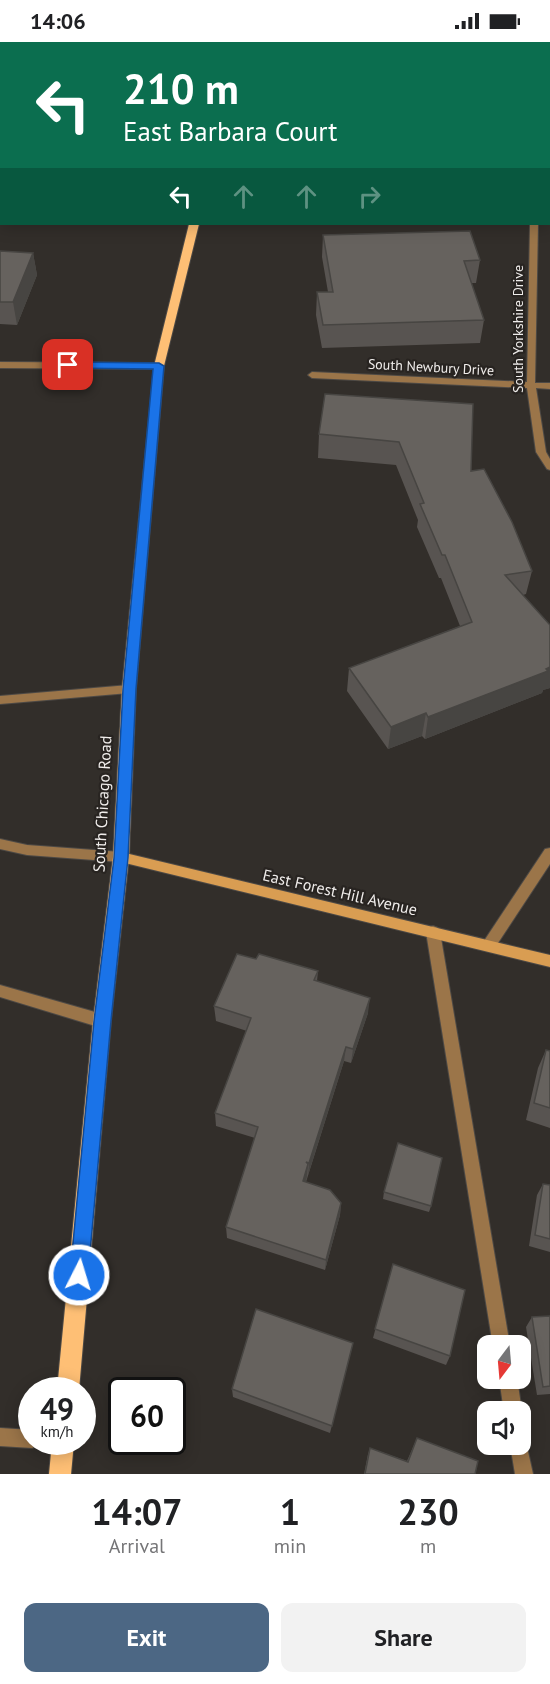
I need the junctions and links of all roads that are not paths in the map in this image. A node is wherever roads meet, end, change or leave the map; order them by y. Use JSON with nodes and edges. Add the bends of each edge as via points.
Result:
{"nodes":[{"id":1,"x":381,"y":42,"type":"edge"},
{"id":2,"x":397,"y":42,"type":"edge"},
{"id":3,"x":194,"y":225,"type":"edge"},
{"id":4,"x":534,"y":225,"type":"edge"},
{"id":5,"x":0,"y":365,"type":"edge"},
{"id":6,"x":159,"y":366,"type":"junction"},
{"id":7,"x":312,"y":375,"type":"dead end"},
{"id":8,"x":531,"y":385,"type":"junction"},
{"id":9,"x":550,"y":386,"type":"edge"},
{"id":10,"x":550,"y":467,"type":"edge"},
{"id":11,"x":129,"y":689,"type":"junction"},
{"id":12,"x":0,"y":700,"type":"edge"},
{"id":13,"x":0,"y":844,"type":"edge"},
{"id":14,"x":550,"y":853,"type":"edge"},
{"id":15,"x":121,"y":858,"type":"junction"},
{"id":16,"x":433,"y":932,"type":"junction"},
{"id":17,"x":489,"y":945,"type":"junction"},
{"id":18,"x":550,"y":961,"type":"edge"},
{"id":19,"x":0,"y":992,"type":"edge"},
{"id":20,"x":102,"y":1021,"type":"junction"},
{"id":21,"x":500,"y":1335,"type":"edge"},
{"id":22,"x":69,"y":1377,"type":"edge"},
{"id":23,"x":0,"y":1437,"type":"edge"},
{"id":24,"x":18,"y":1438,"type":"edge"},
{"id":25,"x":62,"y":1455,"type":"edge"},
{"id":26,"x":521,"y":1455,"type":"edge"},
{"id":27,"x":60,"y":1474,"type":"edge"},
{"id":28,"x":524,"y":1474,"type":"edge"}],
"edges":[{"from":1,"to":2,"type":"street"},
{"from":3,"to":6,"type":"main road","name":"South Chicago Road"},
{"from":4,"to":8,"type":"street","name":"South Yorkshire Drive"},
{"from":5,"to":6,"type":"street"},
{"from":6,"to":11,"type":"main road","name":"South Chicago Road"},
{"from":7,"to":8,"type":"street","name":"South Newbury Drive"},
{"from":8,"to":9,"type":"street","name":"South Newbury Drive"},
{"from":8,"to":10,"type":"street","name":"South Yorkshire Drive","via":[[541,452]]},
{"from":11,"to":12,"type":"street"},
{"from":11,"to":15,"type":"main road","name":"South Chicago Road"},
{"from":13,"to":15,"type":"street"},
{"from":14,"to":17,"type":"street"},
{"from":15,"to":16,"type":"street","name":"East Forest Hill Avenue"},
{"from":15,"to":20,"type":"main road","name":"South Chicago Road"},
{"from":16,"to":17,"type":"street","name":"East Forest Hill Avenue"},
{"from":16,"to":21,"type":"street"},
{"from":17,"to":18,"type":"street","name":"East Forest Hill Avenue"},
{"from":19,"to":20,"type":"street"},
{"from":20,"to":22,"type":"main road","name":"South Chicago Road"},
{"from":23,"to":24,"type":"street"},
{"from":25,"to":27,"type":"main road"},
{"from":26,"to":28,"type":"street"}]}
